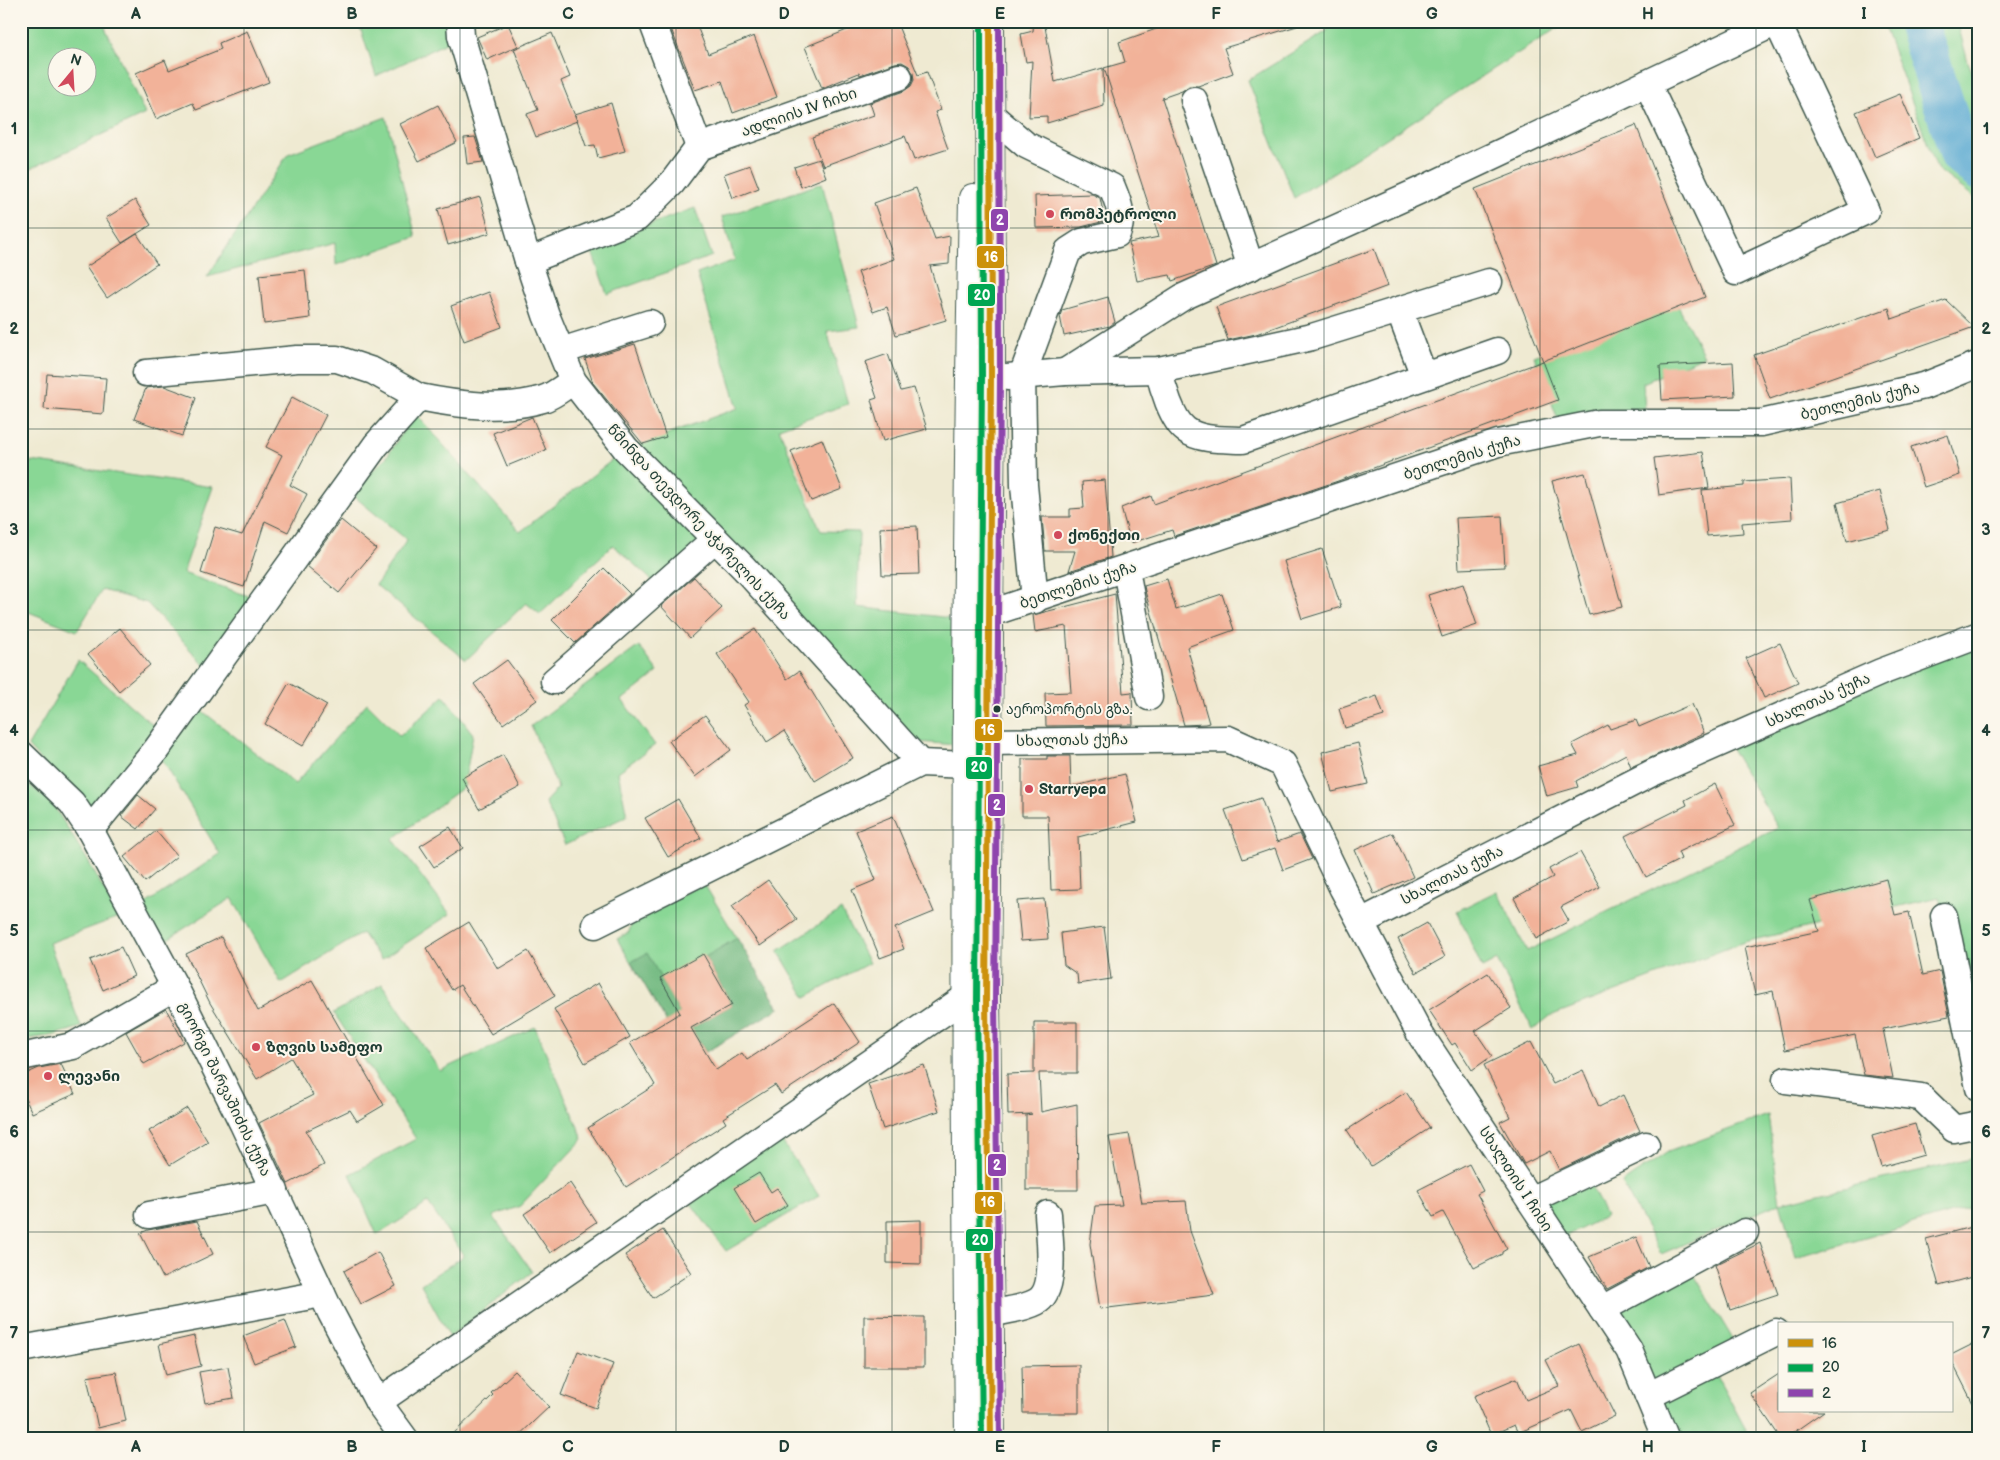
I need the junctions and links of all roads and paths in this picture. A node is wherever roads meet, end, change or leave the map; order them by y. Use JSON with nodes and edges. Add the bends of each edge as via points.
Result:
{"nodes":[{"id":1,"x":460,"y":21,"type":"edge"},
{"id":2,"x":652,"y":21,"type":"edge"},
{"id":3,"x":973,"y":21,"type":"edge"},
{"id":4,"x":990,"y":21,"type":"edge"},
{"id":5,"x":899,"y":77,"type":"dead end"},
{"id":6,"x":1647,"y":83,"type":"junction"},
{"id":7,"x":1194,"y":100,"type":"dead end"},
{"id":8,"x":991,"y":115,"type":"junction"},
{"id":9,"x":699,"y":147,"type":"junction"},
{"id":10,"x":528,"y":261,"type":"junction"},
{"id":11,"x":1252,"y":266,"type":"junction"},
{"id":12,"x":1489,"y":282,"type":"dead end"},
{"id":13,"x":1399,"y":310,"type":"junction"},
{"id":14,"x":650,"y":323,"type":"dead end"},
{"id":15,"x":1497,"y":351,"type":"dead end"},
{"id":16,"x":561,"y":352,"type":"junction"},
{"id":17,"x":1979,"y":364,"type":"edge"},
{"id":18,"x":1159,"y":370,"type":"junction"},
{"id":19,"x":1066,"y":372,"type":"junction"},
{"id":20,"x":146,"y":373,"type":"dead end"},
{"id":21,"x":1022,"y":376,"type":"junction"},
{"id":22,"x":1424,"y":376,"type":"junction"},
{"id":23,"x":991,"y":378,"type":"junction"},
{"id":24,"x":573,"y":381,"type":"junction"},
{"id":25,"x":419,"y":397,"type":"junction"},
{"id":26,"x":715,"y":539,"type":"junction"},
{"id":27,"x":1126,"y":569,"type":"junction"},
{"id":28,"x":1035,"y":600,"type":"junction"},
{"id":29,"x":988,"y":614,"type":"junction"},
{"id":30,"x":1979,"y":635,"type":"edge"},
{"id":31,"x":554,"y":681,"type":"dead end"},
{"id":32,"x":1150,"y":697,"type":"dead end"},
{"id":33,"x":988,"y":742,"type":"junction"},
{"id":34,"x":21,"y":754,"type":"edge"},
{"id":35,"x":920,"y":762,"type":"junction"},
{"id":36,"x":968,"y":765,"type":"junction"},
{"id":37,"x":90,"y":830,"type":"junction"},
{"id":38,"x":1944,"y":916,"type":"dead end"},
{"id":39,"x":1361,"y":922,"type":"junction"},
{"id":40,"x":595,"y":925,"type":"dead end"},
{"id":41,"x":175,"y":987,"type":"junction"},
{"id":42,"x":966,"y":997,"type":"junction"},
{"id":43,"x":21,"y":1057,"type":"edge"},
{"id":44,"x":1786,"y":1080,"type":"dead end"},
{"id":45,"x":1979,"y":1088,"type":"edge"},
{"id":46,"x":1979,"y":1124,"type":"edge"},
{"id":47,"x":1646,"y":1145,"type":"dead end"},
{"id":48,"x":275,"y":1191,"type":"junction"},
{"id":49,"x":1530,"y":1200,"type":"junction"},
{"id":50,"x":1048,"y":1214,"type":"dead end"},
{"id":51,"x":149,"y":1215,"type":"dead end"},
{"id":52,"x":1745,"y":1232,"type":"dead end"},
{"id":53,"x":322,"y":1294,"type":"junction"},
{"id":54,"x":1602,"y":1309,"type":"junction"},
{"id":55,"x":990,"y":1314,"type":"junction"},
{"id":56,"x":1776,"y":1332,"type":"dead end"},
{"id":57,"x":21,"y":1349,"type":"edge"},
{"id":58,"x":1648,"y":1396,"type":"junction"},
{"id":59,"x":378,"y":1402,"type":"junction"},
{"id":60,"x":405,"y":1439,"type":"edge"},
{"id":61,"x":969,"y":1439,"type":"edge"},
{"id":62,"x":991,"y":1439,"type":"edge"},
{"id":63,"x":1666,"y":1439,"type":"edge"}],
"edges":[{"from":1,"to":10,"type":"street","name":"წმინდა თევდორე აჭარელის ქუჩა","via":[[461,36]]},
{"from":2,"to":9,"type":"street"},
{"from":3,"to":36,"type":"highway"},
{"from":4,"to":8,"type":"highway"},
{"from":5,"to":9,"type":"street","name":"ადლიის IV ჩიხი"},
{"from":6,"to":6,"type":"street","via":[[1736,272],[1866,211],[1777,22]]},
{"from":6,"to":11,"type":"street"},
{"from":7,"to":11,"type":"street"},
{"from":8,"to":21,"type":"street","via":[[1026,146],[1112,187],[1121,213],[1117,234],[1082,242],[1068,251]]},
{"from":8,"to":23,"type":"highway"},
{"from":9,"to":10,"type":"street","via":[[672,183],[637,218]]},
{"from":10,"to":16,"type":"street","name":"წმინდა თევდორე აჭარელის ქუჩა"},
{"from":11,"to":19,"type":"street","via":[[1183,297]]},
{"from":12,"to":13,"type":"street"},
{"from":13,"to":18,"type":"street","via":[[1312,337]]},
{"from":13,"to":22,"type":"street"},
{"from":14,"to":16,"type":"street"},
{"from":15,"to":22,"type":"street"},
{"from":16,"to":24,"type":"street","name":"წმინდა თევდორე აჭარელის ქუჩა"},
{"from":17,"to":27,"type":"street","name":"ბეთლემის ქუჩა","via":[[1924,386],[1761,423],[1599,423],[1498,443]]},
{"from":18,"to":19,"type":"street"},
{"from":18,"to":22,"type":"street","via":[[1164,396],[1185,430],[1208,438],[1243,440]]},
{"from":19,"to":21,"type":"street"},
{"from":20,"to":25,"type":"street","via":[[297,359],[337,359],[373,371]]},
{"from":21,"to":23,"type":"street"},
{"from":21,"to":28,"type":"street","via":[[1024,485]]},
{"from":23,"to":29,"type":"highway"},
{"from":24,"to":25,"type":"street","via":[[544,399],[506,405],[460,406]]},
{"from":24,"to":26,"type":"street","name":"წმინდა თევდორე აჭარელის ქუჩა","via":[[626,449]]},
{"from":25,"to":37,"type":"street","via":[[376,445],[156,750]]},
{"from":26,"to":31,"type":"street"},
{"from":26,"to":35,"type":"street","name":"წმინდა თევდორე აჭარელის ქუჩა"},
{"from":27,"to":28,"type":"street","name":"ბეთლემის ქუჩა"},
{"from":27,"to":32,"type":"street"},
{"from":28,"to":29,"type":"street","name":"ბეთლემის ქუჩა"},
{"from":29,"to":33,"type":"highway"},
{"from":30,"to":39,"type":"street","name":"სხალთას ქუჩა","via":[[1881,672],[1652,773]]},
{"from":33,"to":39,"type":"street","name":"სხალთას ქუჩა","via":[[1228,739],[1283,764]]},
{"from":33,"to":55,"type":"highway","via":[[986,999]]},
{"from":34,"to":37,"type":"street","name":"გიორგი შარვაშიძის ქუჩა","via":[[72,803]]},
{"from":35,"to":36,"type":"street"},
{"from":35,"to":40,"type":"street"},
{"from":36,"to":42,"type":"highway"},
{"from":37,"to":41,"type":"street","name":"გიორგი შარვაშიძის ქუჩა"},
{"from":38,"to":45,"type":"street"},
{"from":39,"to":49,"type":"street","name":"სხალთის I ჩიხი","via":[[1420,1034]]},
{"from":41,"to":43,"type":"street","via":[[74,1046]]},
{"from":41,"to":48,"type":"street","name":"გიორგი შარვაშიძის ქუჩა"},
{"from":42,"to":59,"type":"street"},
{"from":42,"to":61,"type":"highway"},
{"from":44,"to":46,"type":"street","via":[[1921,1097],[1954,1129]]},
{"from":47,"to":49,"type":"street"},
{"from":48,"to":51,"type":"street"},
{"from":48,"to":53,"type":"street","name":"გიორგი შარვაშიძის ქუჩა"},
{"from":49,"to":54,"type":"street","name":"სხალთის I ჩიხი"},
{"from":50,"to":55,"type":"street","via":[[1050,1277],[1046,1294],[1035,1302]]},
{"from":52,"to":54,"type":"street"},
{"from":53,"to":57,"type":"street"},
{"from":53,"to":59,"type":"street","name":"გიორგი შარვაშიძის ქუჩა"},
{"from":54,"to":58,"type":"street","name":"სხალთის I ჩიხი","via":[[1629,1350]]},
{"from":55,"to":62,"type":"highway"},
{"from":56,"to":58,"type":"street"},
{"from":58,"to":63,"type":"street","name":"სხალთის I ჩიხი"},
{"from":59,"to":60,"type":"street","name":"გიორგი შარვაშიძის ქუჩა"}]}
